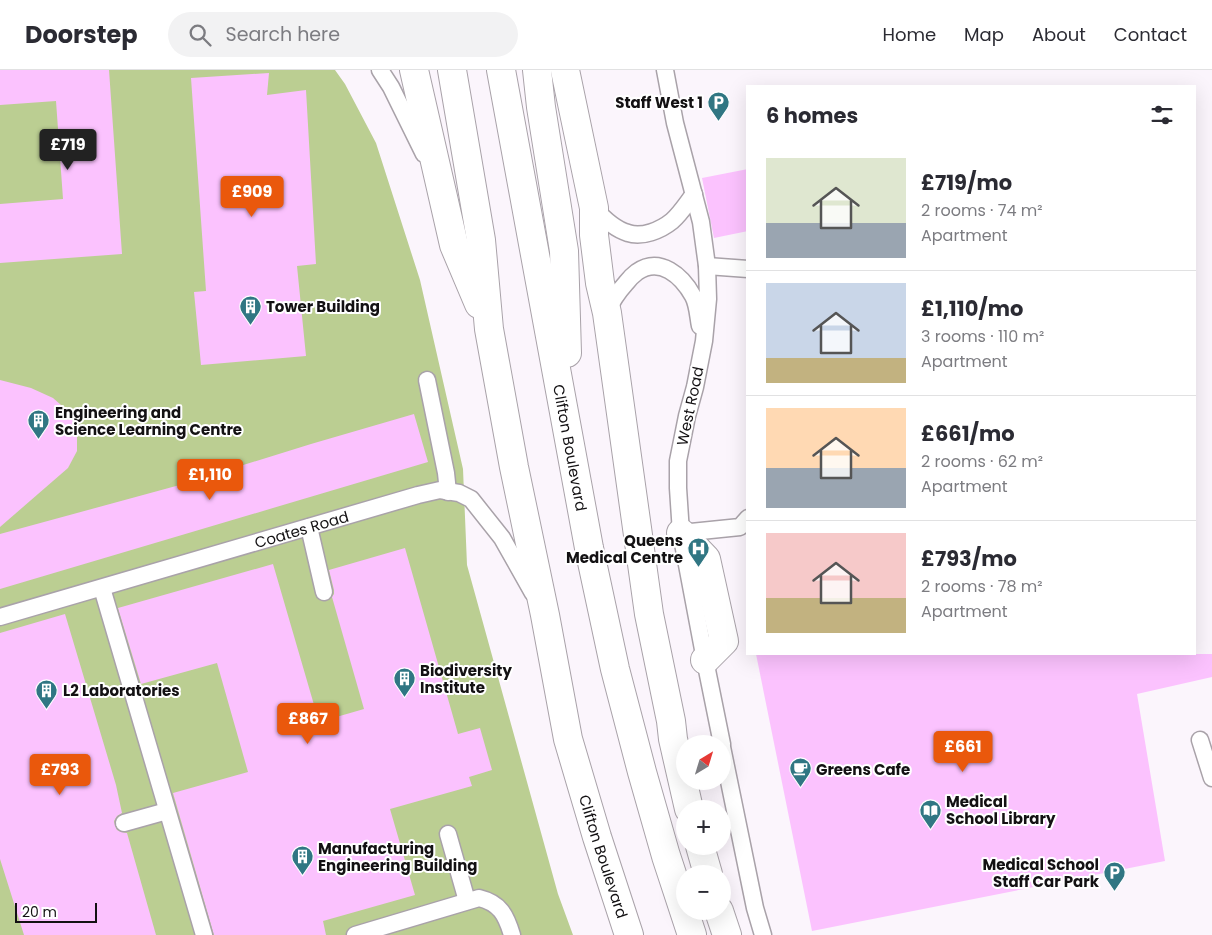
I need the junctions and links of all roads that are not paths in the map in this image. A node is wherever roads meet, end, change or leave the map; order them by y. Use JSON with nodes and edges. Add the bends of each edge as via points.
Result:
{"nodes":[{"id":1,"x":380,"y":70,"type":"edge"},
{"id":2,"x":414,"y":70,"type":"edge"},
{"id":3,"x":452,"y":70,"type":"edge"},
{"id":4,"x":501,"y":70,"type":"edge"},
{"id":5,"x":537,"y":70,"type":"edge"},
{"id":6,"x":565,"y":70,"type":"edge"},
{"id":7,"x":665,"y":70,"type":"edge"},
{"id":8,"x":443,"y":192,"type":"junction"},
{"id":9,"x":694,"y":194,"type":"junction"},
{"id":10,"x":594,"y":208,"type":"junction"},
{"id":11,"x":707,"y":266,"type":"junction"},
{"id":12,"x":746,"y":269,"type":"edge"},
{"id":13,"x":607,"y":313,"type":"junction"},
{"id":14,"x":489,"y":329,"type":"junction"},
{"id":15,"x":704,"y":341,"type":"junction"},
{"id":16,"x":427,"y":380,"type":"dead end"},
{"id":17,"x":569,"y":442,"type":"junction"},
{"id":18,"x":448,"y":492,"type":"junction"},
{"id":19,"x":746,"y":520,"type":"edge"},
{"id":20,"x":309,"y":527,"type":"junction"},
{"id":21,"x":681,"y":533,"type":"junction"},
{"id":22,"x":102,"y":588,"type":"junction"},
{"id":23,"x":324,"y":592,"type":"dead end"},
{"id":24,"x":544,"y":615,"type":"junction"},
{"id":25,"x":0,"y":617,"type":"edge"},
{"id":26,"x":705,"y":660,"type":"joint"},
{"id":27,"x":720,"y":735,"type":"edge"},
{"id":28,"x":1200,"y":740,"type":"dead end"},
{"id":29,"x":1212,"y":778,"type":"edge"},
{"id":30,"x":731,"y":789,"type":"edge"},
{"id":31,"x":687,"y":800,"type":"edge"},
{"id":32,"x":167,"y":812,"type":"junction"},
{"id":33,"x":124,"y":823,"type":"dead end"},
{"id":34,"x":448,"y":834,"type":"dead end"},
{"id":35,"x":467,"y":901,"type":"junction"},
{"id":36,"x":722,"y":920,"type":"edge"},
{"id":37,"x":403,"y":928,"type":"edge"},
{"id":38,"x":204,"y":935,"type":"edge"},
{"id":39,"x":355,"y":935,"type":"edge"},
{"id":40,"x":512,"y":935,"type":"edge"},
{"id":41,"x":629,"y":935,"type":"edge"},
{"id":42,"x":692,"y":935,"type":"edge"},
{"id":43,"x":727,"y":935,"type":"edge"},
{"id":44,"x":763,"y":935,"type":"edge"}],
"edges":[{"from":1,"to":8,"type":"lane"},
{"from":2,"to":8,"type":"main road"},
{"from":3,"to":14,"type":"main road","name":"Clifton Boulevard","via":[[480,240]]},
{"from":4,"to":17,"type":"main road","name":"Clifton Boulevard"},
{"from":5,"to":17,"type":"main road","via":[[564,251]]},
{"from":6,"to":10,"type":"main road"},
{"from":7,"to":9,"type":"lane","name":"West Road"},
{"from":8,"to":14,"type":"main road","via":[[454,245]]},
{"from":9,"to":10,"type":"lane","via":[[671,221],[648,233],[628,234],[607,222]]},
{"from":9,"to":11,"type":"lane","name":"West Road"},
{"from":10,"to":13,"type":"main road","via":[[595,245]]},
{"from":11,"to":12,"type":"lane"},
{"from":11,"to":15,"type":"lane","name":"West Road"},
{"from":13,"to":15,"type":"lane","via":[[612,300],[635,272],[658,265],[676,275],[694,298]]},
{"from":13,"to":31,"type":"main road","via":[[649,614]]},
{"from":14,"to":24,"type":"main road","name":"Clifton Boulevard"},
{"from":15,"to":21,"type":"lane","name":"West Road","via":[[678,461]]},
{"from":16,"to":18,"type":"lane"},
{"from":17,"to":42,"type":"main road","name":"Clifton Boulevard","via":[[615,669],[644,782]]},
{"from":18,"to":20,"type":"lane","name":"Coates Road","via":[[432,491]]},
{"from":18,"to":24,"type":"lane","name":"Coates Road","via":[[471,499],[494,527]]},
{"from":19,"to":21,"type":"lane","via":[[740,527]]},
{"from":20,"to":22,"type":"lane","name":"Coates Road"},
{"from":20,"to":23,"type":"lane"},
{"from":21,"to":26,"type":"main road","via":[[706,558],[724,641]]},
{"from":22,"to":25,"type":"lane","name":"Coates Road"},
{"from":22,"to":32,"type":"lane"},
{"from":24,"to":41,"type":"main road","name":"Clifton Boulevard","via":[[568,739]]},
{"from":26,"to":27,"type":"lane"},
{"from":28,"to":29,"type":"lane"},
{"from":30,"to":44,"type":"lane"},
{"from":32,"to":33,"type":"lane"},
{"from":32,"to":38,"type":"lane"},
{"from":34,"to":35,"type":"lane"},
{"from":35,"to":37,"type":"lane"},
{"from":35,"to":40,"type":"lane","via":[[479,898],[494,904],[508,920]]},
{"from":36,"to":43,"type":"main road"},
{"from":37,"to":39,"type":"lane"}]}
